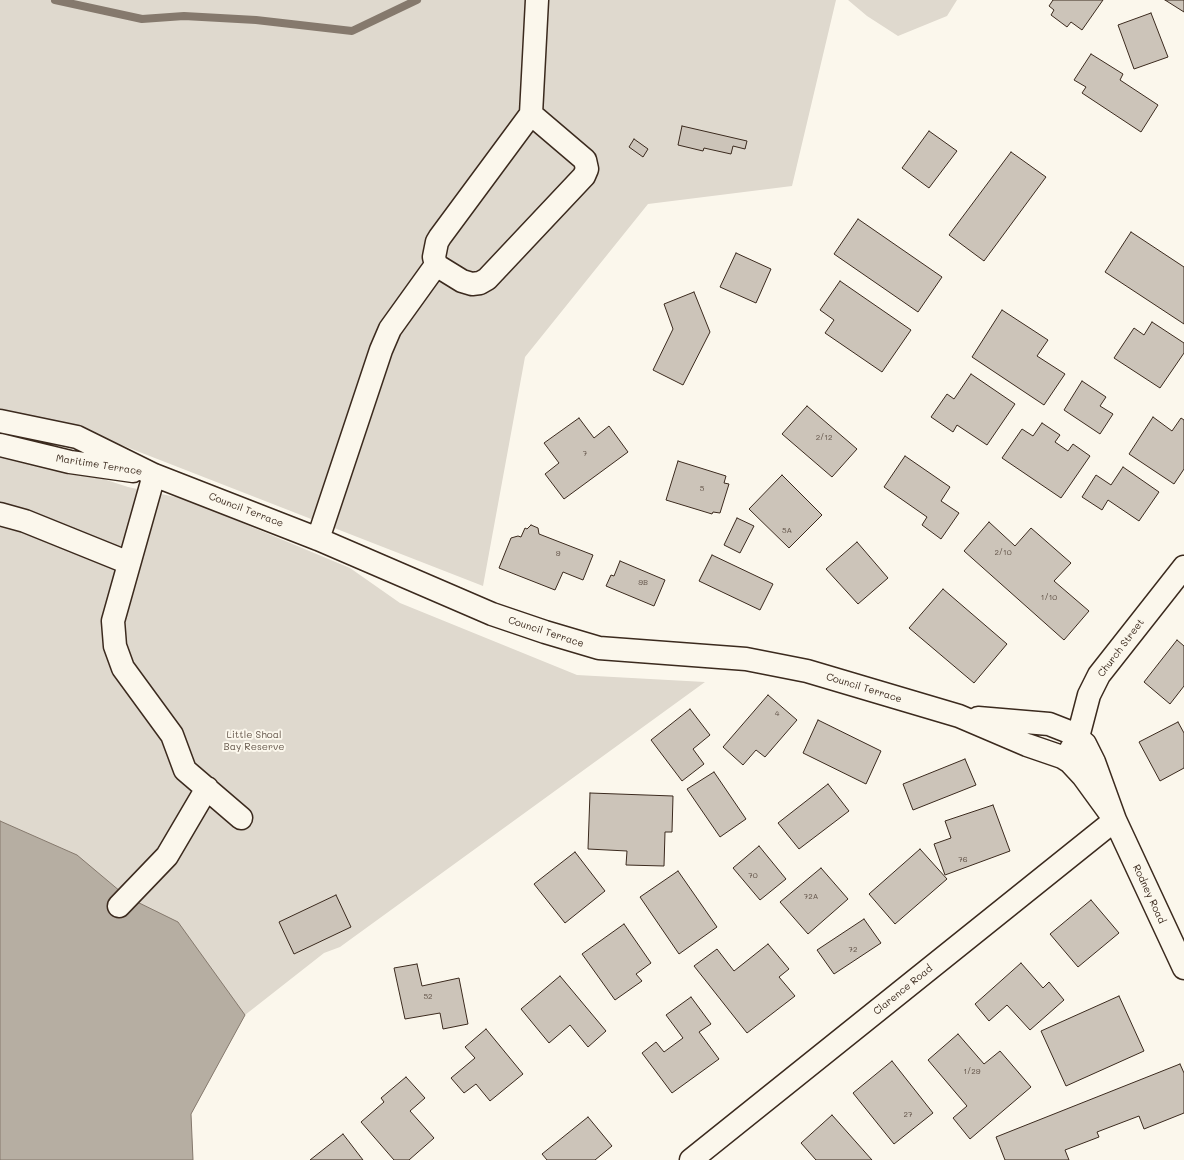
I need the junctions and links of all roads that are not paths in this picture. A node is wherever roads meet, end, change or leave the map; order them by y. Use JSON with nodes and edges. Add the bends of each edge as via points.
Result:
{"nodes":[{"id":1,"x":537,"y":0,"type":"edge"},
{"id":2,"x":531,"y":114,"type":"junction"},
{"id":3,"x":436,"y":265,"type":"junction"},
{"id":4,"x":0,"y":421,"type":"edge"},
{"id":5,"x":0,"y":445,"type":"edge"},
{"id":6,"x":154,"y":474,"type":"junction"},
{"id":7,"x":0,"y":514,"type":"edge"},
{"id":8,"x":318,"y":539,"type":"junction"},
{"id":9,"x":129,"y":563,"type":"junction"},
{"id":10,"x":1184,"y":567,"type":"edge"},
{"id":11,"x":958,"y":716,"type":"junction"},
{"id":12,"x":1078,"y":737,"type":"junction"},
{"id":13,"x":1062,"y":757,"type":"junction"},
{"id":14,"x":207,"y":788,"type":"junction"},
{"id":15,"x":241,"y":818,"type":"dead end"},
{"id":16,"x":1115,"y":820,"type":"junction"},
{"id":17,"x":119,"y":906,"type":"dead end"},
{"id":18,"x":1184,"y":968,"type":"edge"},
{"id":19,"x":690,"y":1160,"type":"edge"}],
"edges":[{"from":1,"to":2,"type":"street"},
{"from":2,"to":3,"type":"street","via":[[440,237],[435,249]]},
{"from":2,"to":3,"type":"street","via":[[585,160],[584,176],[487,279],[472,284],[462,281]]},
{"from":3,"to":8,"type":"street","via":[[390,329]]},
{"from":4,"to":6,"type":"street","name":"Maritime Terrace","via":[[77,437]]},
{"from":5,"to":6,"type":"street","name":"Maritime Terrace","via":[[70,462]]},
{"from":6,"to":8,"type":"street","name":"Council Terrace"},
{"from":6,"to":9,"type":"street"},
{"from":7,"to":9,"type":"street","via":[[25,521]]},
{"from":8,"to":11,"type":"street","name":"Council Terrace","via":[[492,614],[599,648],[746,659],[806,671]]},
{"from":9,"to":14,"type":"street","via":[[113,621],[115,646],[123,668],[172,735],[185,770]]},
{"from":10,"to":12,"type":"street","name":"Church Street","via":[[1099,675],[1090,695]]},
{"from":11,"to":12,"type":"street","name":"Council Terrace","via":[[1049,724],[1064,728]]},
{"from":11,"to":13,"type":"street","name":"Council Terrace"},
{"from":12,"to":13,"type":"street","name":"Church Street"},
{"from":12,"to":16,"type":"street","name":"Rodney Road","via":[[1090,751]]},
{"from":13,"to":16,"type":"street","name":"Rodney Road","via":[[1083,776]]},
{"from":14,"to":15,"type":"street"},
{"from":14,"to":17,"type":"street","via":[[167,856]]},
{"from":16,"to":18,"type":"street","name":"Rodney Road"},
{"from":16,"to":19,"type":"street","name":"Clarence Road"}]}
